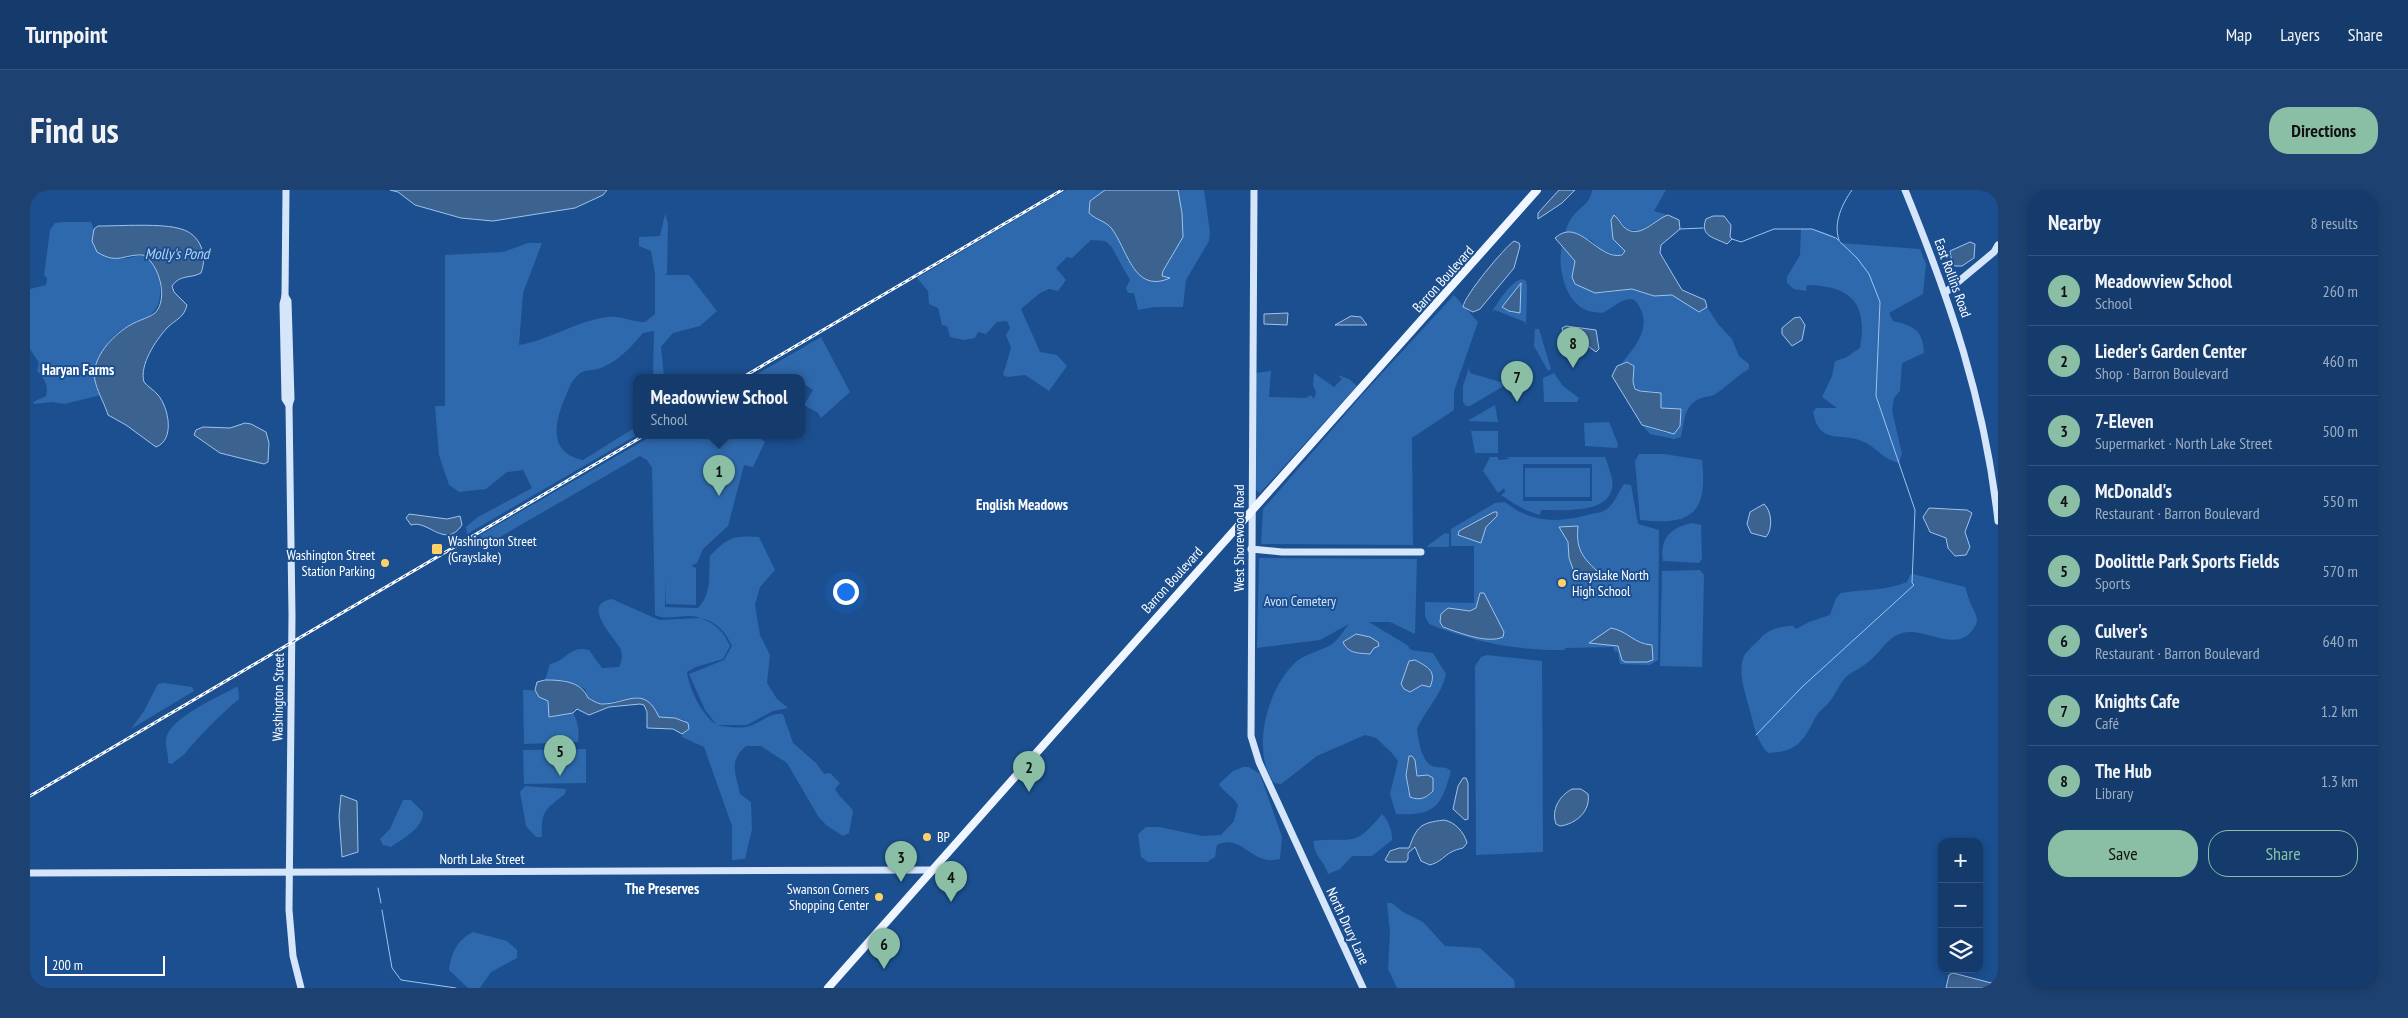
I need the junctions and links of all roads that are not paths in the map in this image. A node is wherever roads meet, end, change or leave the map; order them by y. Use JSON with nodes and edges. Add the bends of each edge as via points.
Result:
{"nodes":[{"id":1,"x":286,"y":190,"type":"edge"},
{"id":2,"x":1254,"y":190,"type":"edge"},
{"id":3,"x":1536,"y":190,"type":"edge"},
{"id":4,"x":1905,"y":190,"type":"edge"},
{"id":5,"x":1998,"y":245,"type":"edge"},
{"id":6,"x":1946,"y":292,"type":"junction"},
{"id":7,"x":1252,"y":510,"type":"junction"},
{"id":8,"x":1998,"y":521,"type":"edge"},
{"id":9,"x":1252,"y":551,"type":"junction"},
{"id":10,"x":1421,"y":553,"type":"dead end"},
{"id":11,"x":934,"y":870,"type":"junction"},
{"id":12,"x":290,"y":872,"type":"junction"},
{"id":13,"x":30,"y":873,"type":"edge"},
{"id":14,"x":1310,"y":874,"type":"joint"},
{"id":15,"x":301,"y":988,"type":"edge"},
{"id":16,"x":828,"y":988,"type":"edge"},
{"id":17,"x":1363,"y":988,"type":"edge"}],
"edges":[{"from":1,"to":12,"type":"main road","name":"Washington Street","via":[[285,296],[288,301],[291,399]]},
{"from":2,"to":7,"type":"main road","name":"West Shorewood Road"},
{"from":3,"to":7,"type":"main road","name":"Barron Boulevard","via":[[1472,266]]},
{"from":4,"to":6,"type":"main road","name":"East Rollins Road"},
{"from":5,"to":6,"type":"main road","via":[[1994,252]]},
{"from":6,"to":8,"type":"main road","name":"East Rollins Road","via":[[1971,377],[1988,453]]},
{"from":7,"to":9,"type":"main road","name":"West Shorewood Road"},
{"from":7,"to":11,"type":"main road","name":"Barron Boulevard"},
{"from":9,"to":10,"type":"main road"},
{"from":9,"to":14,"type":"main road","name":"West Shorewood Road","via":[[1251,736],[1259,762]]},
{"from":11,"to":12,"type":"main road","name":"North Lake Street"},
{"from":11,"to":16,"type":"main road","name":"Barron Boulevard"},
{"from":12,"to":13,"type":"main road","name":"North Lake Street"},
{"from":12,"to":15,"type":"main road","name":"Washington Street","via":[[293,956]]},
{"from":14,"to":17,"type":"main road","name":"North Drury Lane"}]}
